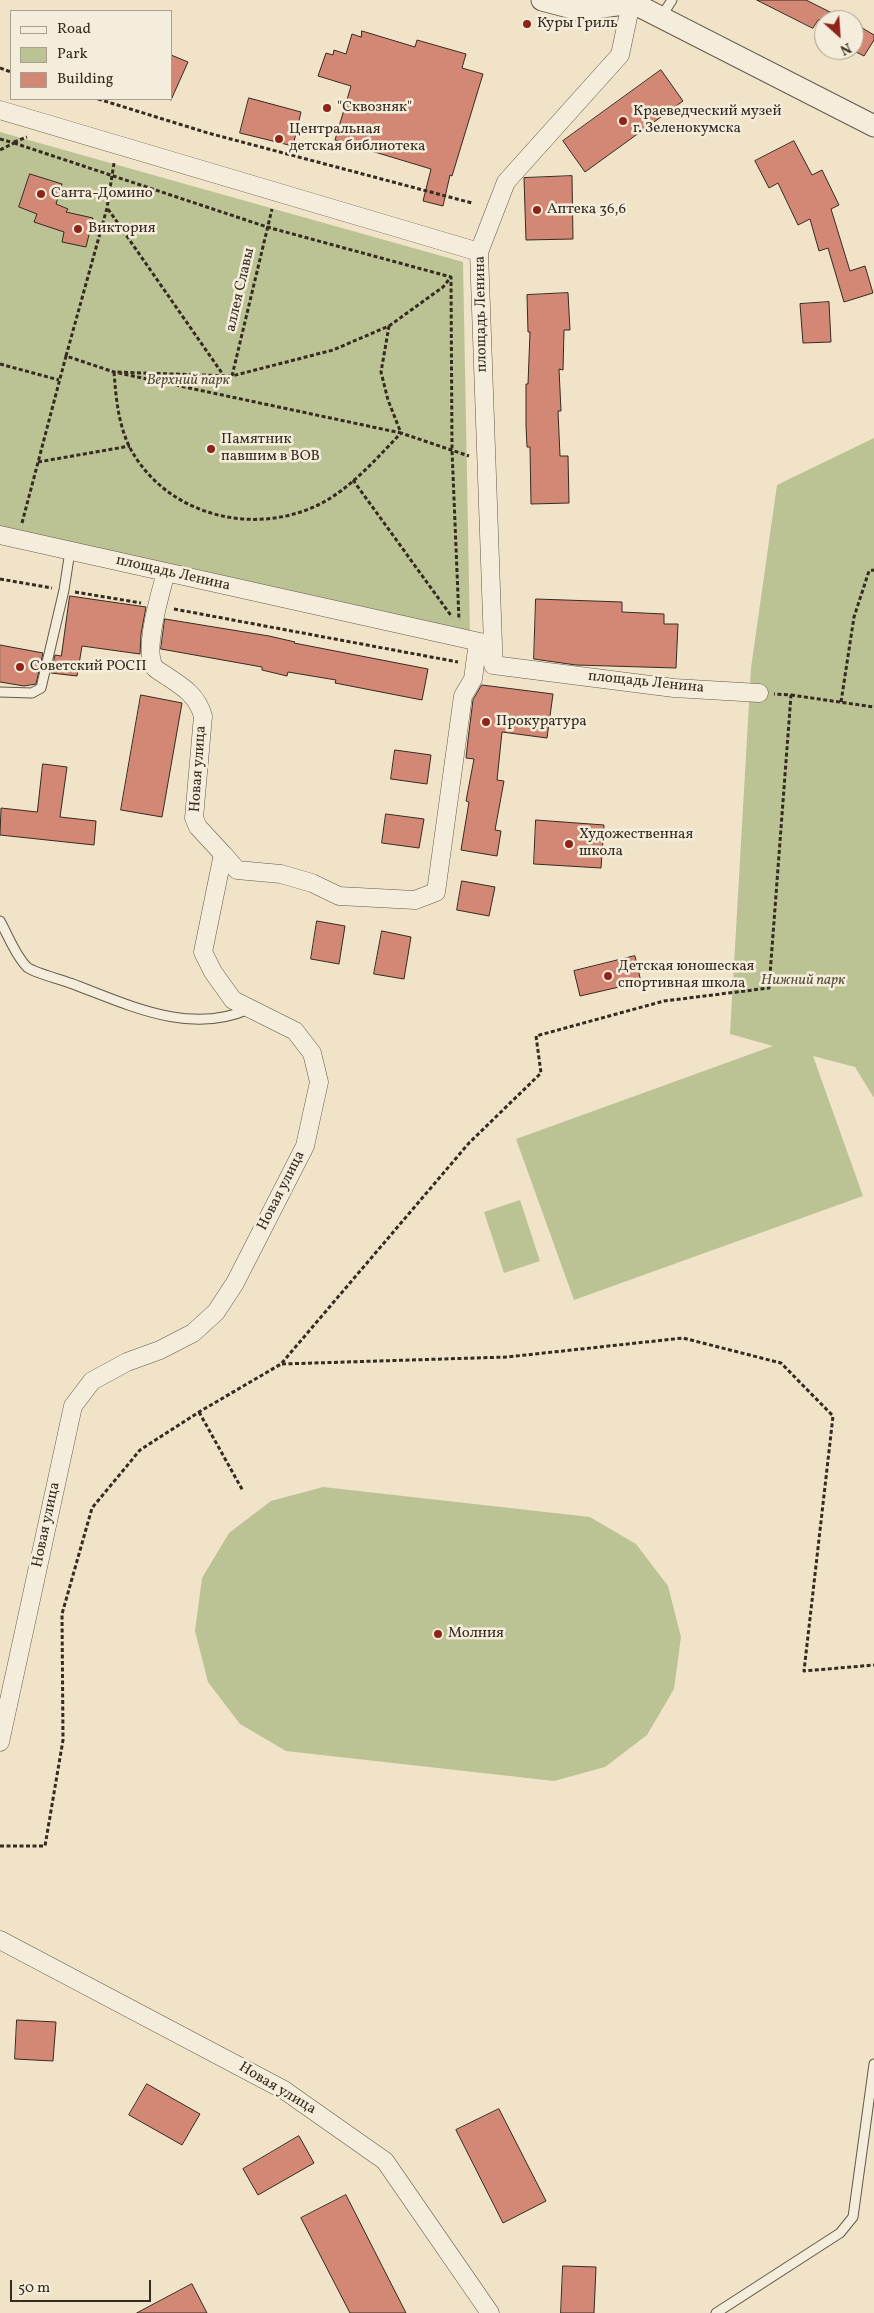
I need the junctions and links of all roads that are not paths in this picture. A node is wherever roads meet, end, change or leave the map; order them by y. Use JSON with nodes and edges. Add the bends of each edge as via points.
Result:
{"nodes":[{"id":1,"x":542,"y":0,"type":"edge"},
{"id":2,"x":672,"y":0,"type":"edge"},
{"id":3,"x":629,"y":2,"type":"edge"},
{"id":4,"x":661,"y":18,"type":"junction"},
{"id":5,"x":0,"y":110,"type":"edge"},
{"id":6,"x":874,"y":126,"type":"edge"},
{"id":7,"x":480,"y":252,"type":"junction"},
{"id":8,"x":0,"y":535,"type":"edge"},
{"id":9,"x":70,"y":551,"type":"junction"},
{"id":10,"x":166,"y":572,"type":"junction"},
{"id":11,"x":478,"y":642,"type":"junction"},
{"id":12,"x":0,"y":692,"type":"edge"},
{"id":13,"x":759,"y":693,"type":"road end"},
{"id":14,"x":222,"y":854,"type":"junction"},
{"id":15,"x":0,"y":920,"type":"edge"},
{"id":16,"x":249,"y":1009,"type":"junction"},
{"id":17,"x":0,"y":1742,"type":"edge"},
{"id":18,"x":0,"y":1940,"type":"edge"},
{"id":19,"x":874,"y":2064,"type":"edge"},
{"id":20,"x":490,"y":2313,"type":"edge"},
{"id":21,"x":716,"y":2313,"type":"edge"}],
"edges":[{"from":1,"to":3,"type":"street","via":[[580,10]]},
{"from":2,"to":4,"type":"lane"},
{"from":3,"to":4,"type":"street"},
{"from":3,"to":7,"type":"street","name":"площадь Ленина","via":[[620,56],[506,182]]},
{"from":4,"to":6,"type":"street"},
{"from":5,"to":7,"type":"street"},
{"from":7,"to":11,"type":"street","name":"площадь Ленина","via":[[486,461]]},
{"from":8,"to":9,"type":"street","name":"площадь Ленина"},
{"from":9,"to":10,"type":"street","name":"площадь Ленина"},
{"from":9,"to":12,"type":"lane","via":[[41,688],[32,693]]},
{"from":10,"to":11,"type":"street","name":"площадь Ленина"},
{"from":10,"to":14,"type":"street","name":"Новая улица","via":[[157,606],[151,657],[155,668],[194,695],[200,705],[202,725],[194,818]]},
{"from":11,"to":13,"type":"street","name":"площадь Ленина","via":[[493,665],[674,688]]},
{"from":11,"to":14,"type":"street","via":[[473,679],[463,696],[436,892],[415,900],[339,896],[312,883],[281,874],[237,870]]},
{"from":14,"to":16,"type":"street","name":"Новая улица","via":[[203,952],[233,1000]]},
{"from":15,"to":16,"type":"lane","via":[[28,968],[133,1007],[165,1016],[201,1020],[231,1017]]},
{"from":16,"to":17,"type":"street","name":"Новая улица","via":[[295,1031],[312,1053],[319,1082],[305,1146],[235,1284],[216,1312],[193,1332],[168,1346],[127,1362],[92,1381],[73,1406]]},
{"from":18,"to":20,"type":"street","name":"Новая улица","via":[[284,2090],[385,2161]]},
{"from":19,"to":21,"type":"lane","via":[[853,2217],[840,2233]]}]}
